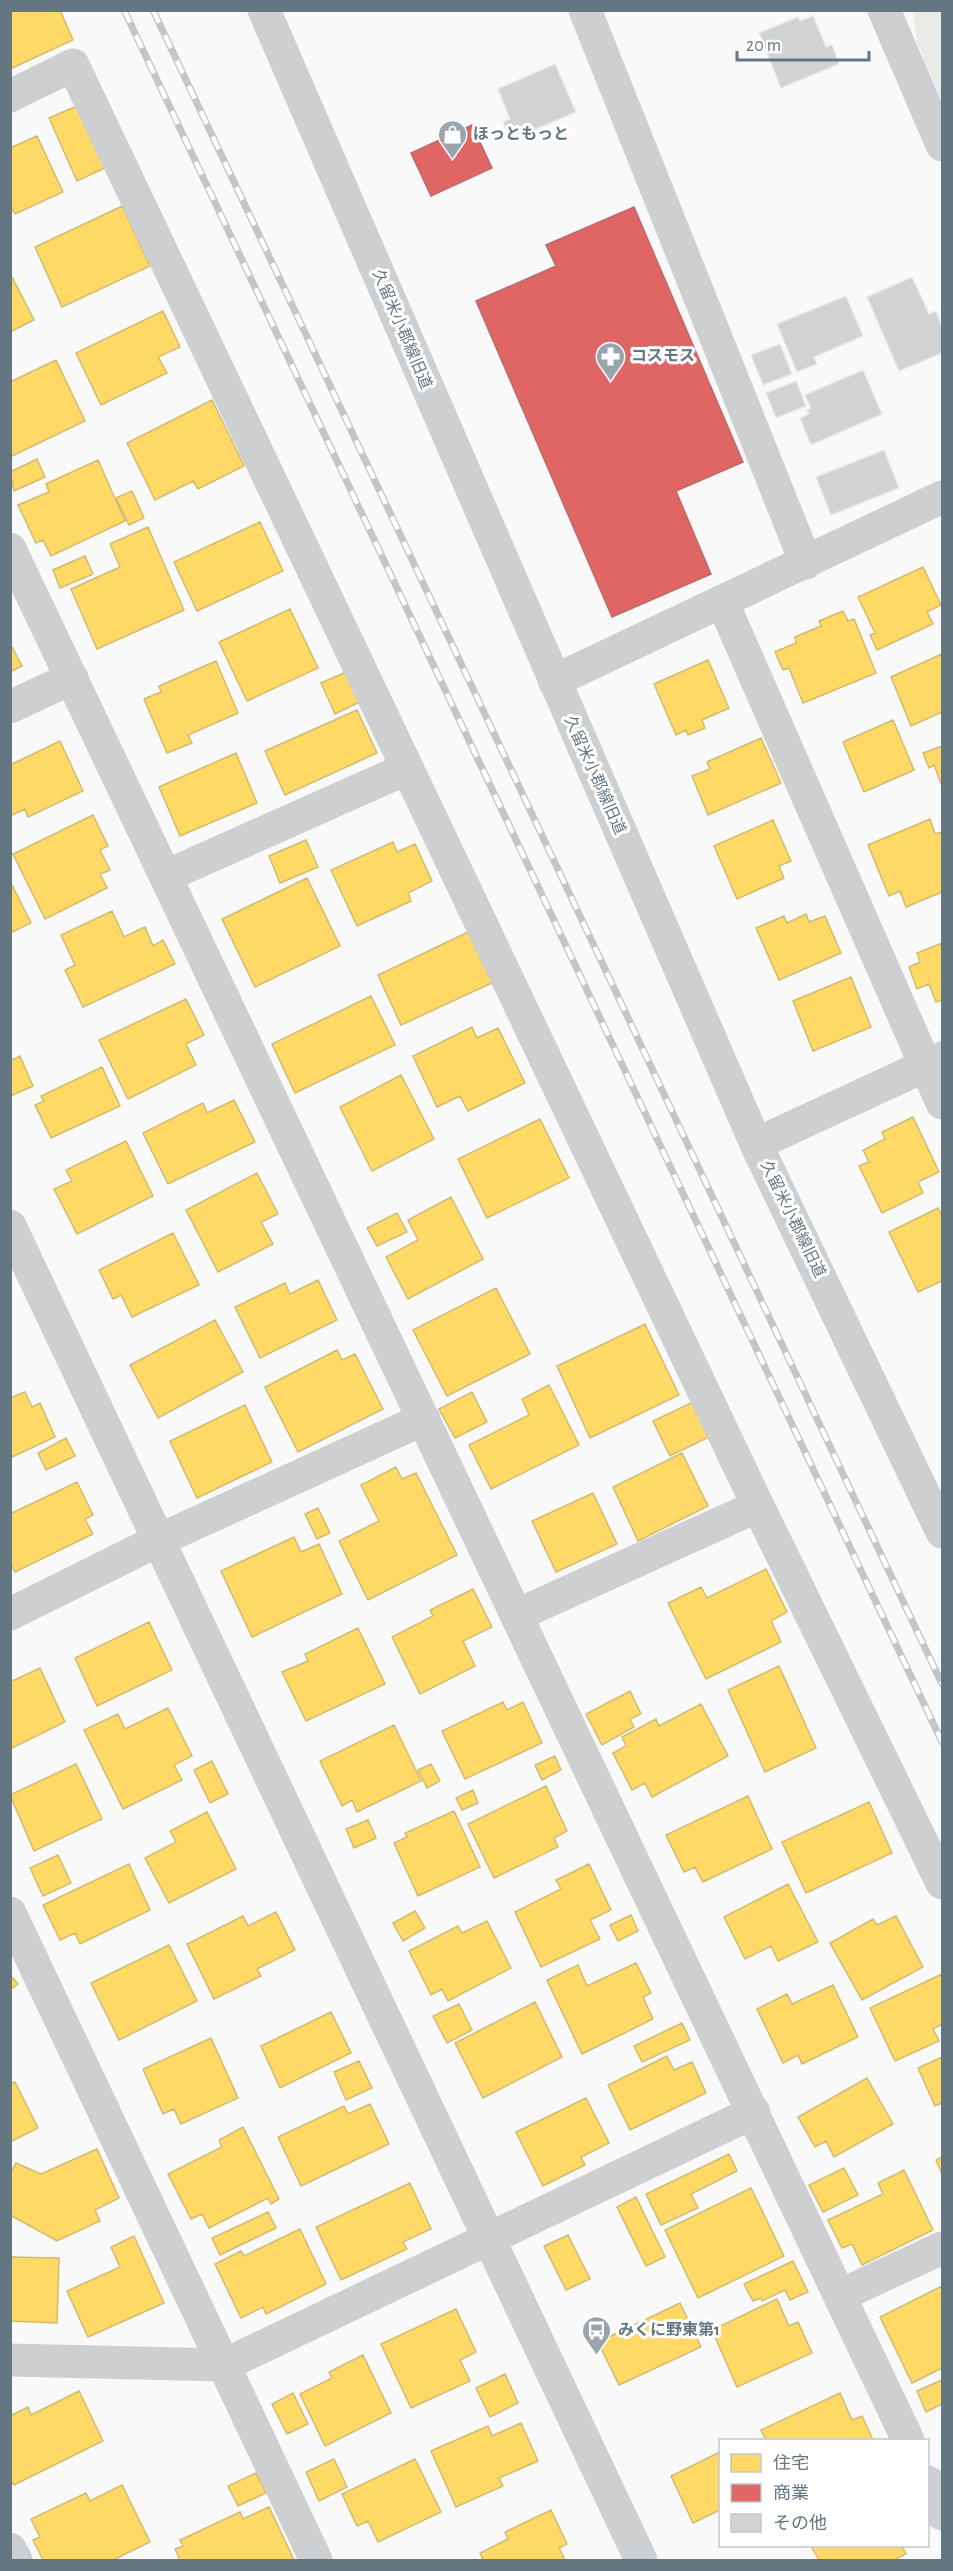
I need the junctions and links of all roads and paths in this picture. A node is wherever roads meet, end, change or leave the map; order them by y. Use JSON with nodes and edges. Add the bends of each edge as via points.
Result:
{"nodes":[{"id":1,"x":264,"y":10,"type":"edge"},
{"id":2,"x":585,"y":10,"type":"edge"},
{"id":3,"x":884,"y":10,"type":"edge"},
{"id":4,"x":10,"y":96,"type":"edge"},
{"id":5,"x":942,"y":146,"type":"edge"},
{"id":6,"x":940,"y":505,"type":"edge"},
{"id":7,"x":10,"y":549,"type":"edge"},
{"id":8,"x":806,"y":563,"type":"junction"},
{"id":9,"x":722,"y":601,"type":"junction"},
{"id":10,"x":72,"y":678,"type":"junction"},
{"id":11,"x":554,"y":681,"type":"junction"},
{"id":12,"x":10,"y":707,"type":"edge"},
{"id":13,"x":406,"y":769,"type":"junction"},
{"id":14,"x":166,"y":876,"type":"junction"},
{"id":15,"x":934,"y":1062,"type":"edge"},
{"id":16,"x":942,"y":1103,"type":"edge"},
{"id":17,"x":756,"y":1144,"type":"junction"},
{"id":18,"x":10,"y":1226,"type":"edge"},
{"id":19,"x":424,"y":1419,"type":"junction"},
{"id":20,"x":758,"y":1506,"type":"junction"},
{"id":21,"x":942,"y":1532,"type":"edge"},
{"id":22,"x":159,"y":1540,"type":"junction"},
{"id":23,"x":10,"y":1614,"type":"edge"},
{"id":24,"x":517,"y":1615,"type":"junction"},
{"id":25,"x":942,"y":1883,"type":"edge"},
{"id":26,"x":10,"y":1913,"type":"edge"},
{"id":27,"x":754,"y":2112,"type":"junction"},
{"id":28,"x":489,"y":2239,"type":"junction"},
{"id":29,"x":942,"y":2248,"type":"edge"},
{"id":30,"x":841,"y":2295,"type":"junction"},
{"id":31,"x":10,"y":2360,"type":"edge"},
{"id":32,"x":224,"y":2366,"type":"junction"},
{"id":33,"x":908,"y":2439,"type":"edge"},
{"id":34,"x":929,"y":2486,"type":"edge"},
{"id":35,"x":942,"y":2514,"type":"edge"},
{"id":36,"x":10,"y":2549,"type":"edge"},
{"id":37,"x":16,"y":2560,"type":"edge"},
{"id":38,"x":316,"y":2560,"type":"edge"},
{"id":39,"x":641,"y":2560,"type":"edge"}],
"edges":[{"from":1,"to":11,"type":"street","name":"久留米小郡線旧道"},
{"from":2,"to":8,"type":"street"},
{"from":3,"to":5,"type":"street"},
{"from":4,"to":13,"type":"street","via":[[73,65]]},
{"from":6,"to":8,"type":"street"},
{"from":7,"to":10,"type":"street"},
{"from":8,"to":9,"type":"street"},
{"from":9,"to":11,"type":"street"},
{"from":9,"to":15,"type":"street"},
{"from":10,"to":12,"type":"street"},
{"from":10,"to":14,"type":"street"},
{"from":11,"to":17,"type":"street","name":"久留米小郡線旧道"},
{"from":13,"to":14,"type":"street"},
{"from":13,"to":20,"type":"street"},
{"from":14,"to":19,"type":"street"},
{"from":15,"to":16,"type":"street"},
{"from":15,"to":17,"type":"street"},
{"from":17,"to":21,"type":"street","name":"久留米小郡線旧道"},
{"from":18,"to":22,"type":"street"},
{"from":19,"to":22,"type":"street"},
{"from":19,"to":24,"type":"street"},
{"from":20,"to":24,"type":"street"},
{"from":20,"to":25,"type":"street"},
{"from":22,"to":23,"type":"street"},
{"from":22,"to":28,"type":"street"},
{"from":24,"to":27,"type":"street"},
{"from":26,"to":32,"type":"street"},
{"from":27,"to":28,"type":"street"},
{"from":27,"to":30,"type":"street"},
{"from":28,"to":32,"type":"street"},
{"from":28,"to":39,"type":"street"},
{"from":29,"to":30,"type":"street"},
{"from":30,"to":33,"type":"street"},
{"from":31,"to":32,"type":"street"},
{"from":32,"to":38,"type":"street"},
{"from":34,"to":35,"type":"street"},
{"from":36,"to":37,"type":"street"}]}
